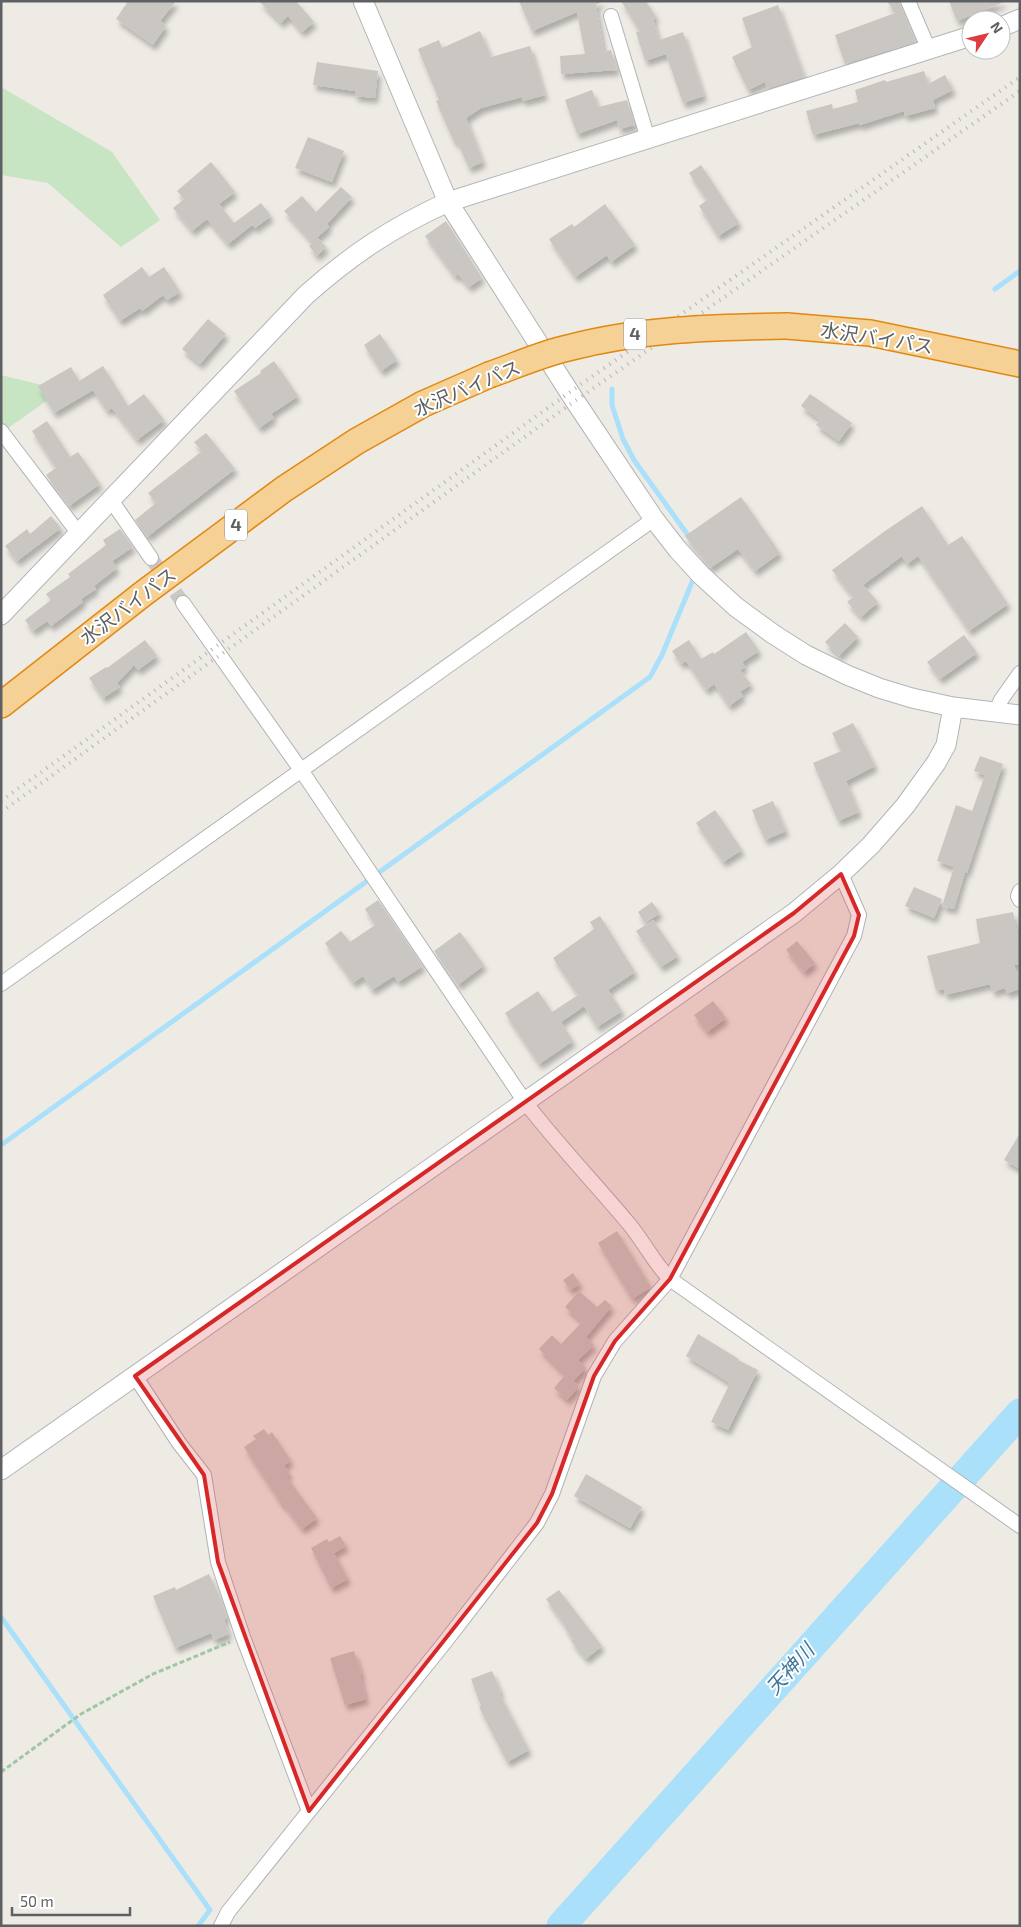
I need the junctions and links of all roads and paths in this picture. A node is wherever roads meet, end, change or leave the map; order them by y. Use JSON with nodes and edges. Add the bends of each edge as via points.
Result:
{"nodes":[{"id":1,"x":363,"y":1,"type":"edge"},
{"id":2,"x":908,"y":1,"type":"edge"},
{"id":3,"x":611,"y":16,"type":"dead end"},
{"id":4,"x":961,"y":39,"type":"edge"},
{"id":5,"x":929,"y":50,"type":"junction"},
{"id":6,"x":648,"y":139,"type":"junction"},
{"id":7,"x":448,"y":202,"type":"junction"},
{"id":8,"x":1020,"y":364,"type":"edge"},
{"id":9,"x":1,"y":431,"type":"edge"},
{"id":10,"x":111,"y":500,"type":"junction"},
{"id":11,"x":654,"y":519,"type":"junction"},
{"id":12,"x":79,"y":534,"type":"junction"},
{"id":13,"x":151,"y":558,"type":"tunnel mouth"},
{"id":14,"x":182,"y":603,"type":"tunnel mouth"},
{"id":15,"x":1,"y":615,"type":"edge"},
{"id":16,"x":1020,"y":673,"type":"edge"},
{"id":17,"x":1,"y":705,"type":"edge"},
{"id":18,"x":953,"y":707,"type":"junction"},
{"id":19,"x":995,"y":713,"type":"junction"},
{"id":20,"x":1020,"y":715,"type":"edge"},
{"id":21,"x":300,"y":770,"type":"junction"},
{"id":22,"x":841,"y":874,"type":"junction"},
{"id":23,"x":1,"y":984,"type":"edge"},
{"id":24,"x":525,"y":1102,"type":"junction"},
{"id":25,"x":670,"y":1280,"type":"junction"},
{"id":26,"x":135,"y":1376,"type":"junction"},
{"id":27,"x":1,"y":1470,"type":"edge"},
{"id":28,"x":1020,"y":1526,"type":"edge"},
{"id":29,"x":244,"y":1636,"type":"junction"},
{"id":30,"x":1,"y":1772,"type":"edge"},
{"id":31,"x":309,"y":1811,"type":"junction"},
{"id":32,"x":221,"y":1926,"type":"edge"}],
"edges":[{"from":1,"to":7,"type":"street"},
{"from":2,"to":5,"type":"street"},
{"from":3,"to":6,"type":"street"},
{"from":4,"to":5,"type":"street"},
{"from":5,"to":6,"type":"street"},
{"from":6,"to":7,"type":"street"},
{"from":7,"to":10,"type":"street","via":[[414,217],[338,266],[306,295]]},
{"from":7,"to":11,"type":"street"},
{"from":8,"to":17,"type":"highway","name":"水沢バイパス","number":"4","bridge":true,"via":[[870,333],[787,326],[709,327],[635,334],[567,348],[489,375],[423,404],[357,442],[284,489]]},
{"from":9,"to":12,"type":"street"},
{"from":10,"to":12,"type":"street"},
{"from":10,"to":13,"type":"street"},
{"from":11,"to":18,"type":"street","via":[[708,582],[736,607],[806,655],[879,688]]},
{"from":11,"to":21,"type":"street"},
{"from":12,"to":15,"type":"street"},
{"from":14,"to":21,"type":"street"},
{"from":16,"to":19,"type":"street"},
{"from":18,"to":19,"type":"street"},
{"from":18,"to":22,"type":"street","via":[[946,745],[936,763],[905,806]]},
{"from":19,"to":20,"type":"street"},
{"from":21,"to":23,"type":"street"},
{"from":21,"to":24,"type":"street"},
{"from":22,"to":24,"type":"street","via":[[794,913]]},
{"from":22,"to":25,"type":"street","via":[[859,915],[854,936]]},
{"from":24,"to":25,"type":"street","via":[[630,1226]]},
{"from":24,"to":26,"type":"street"},
{"from":25,"to":28,"type":"street"},
{"from":25,"to":31,"type":"street","via":[[615,1342],[594,1376],[552,1494],[537,1523]]},
{"from":26,"to":27,"type":"street"},
{"from":26,"to":29,"type":"street","via":[[204,1475],[218,1562]]},
{"from":29,"to":30,"type":"path","via":[[153,1674],[81,1714]]},
{"from":29,"to":31,"type":"street"},
{"from":31,"to":32,"type":"street","via":[[228,1912]]}]}
